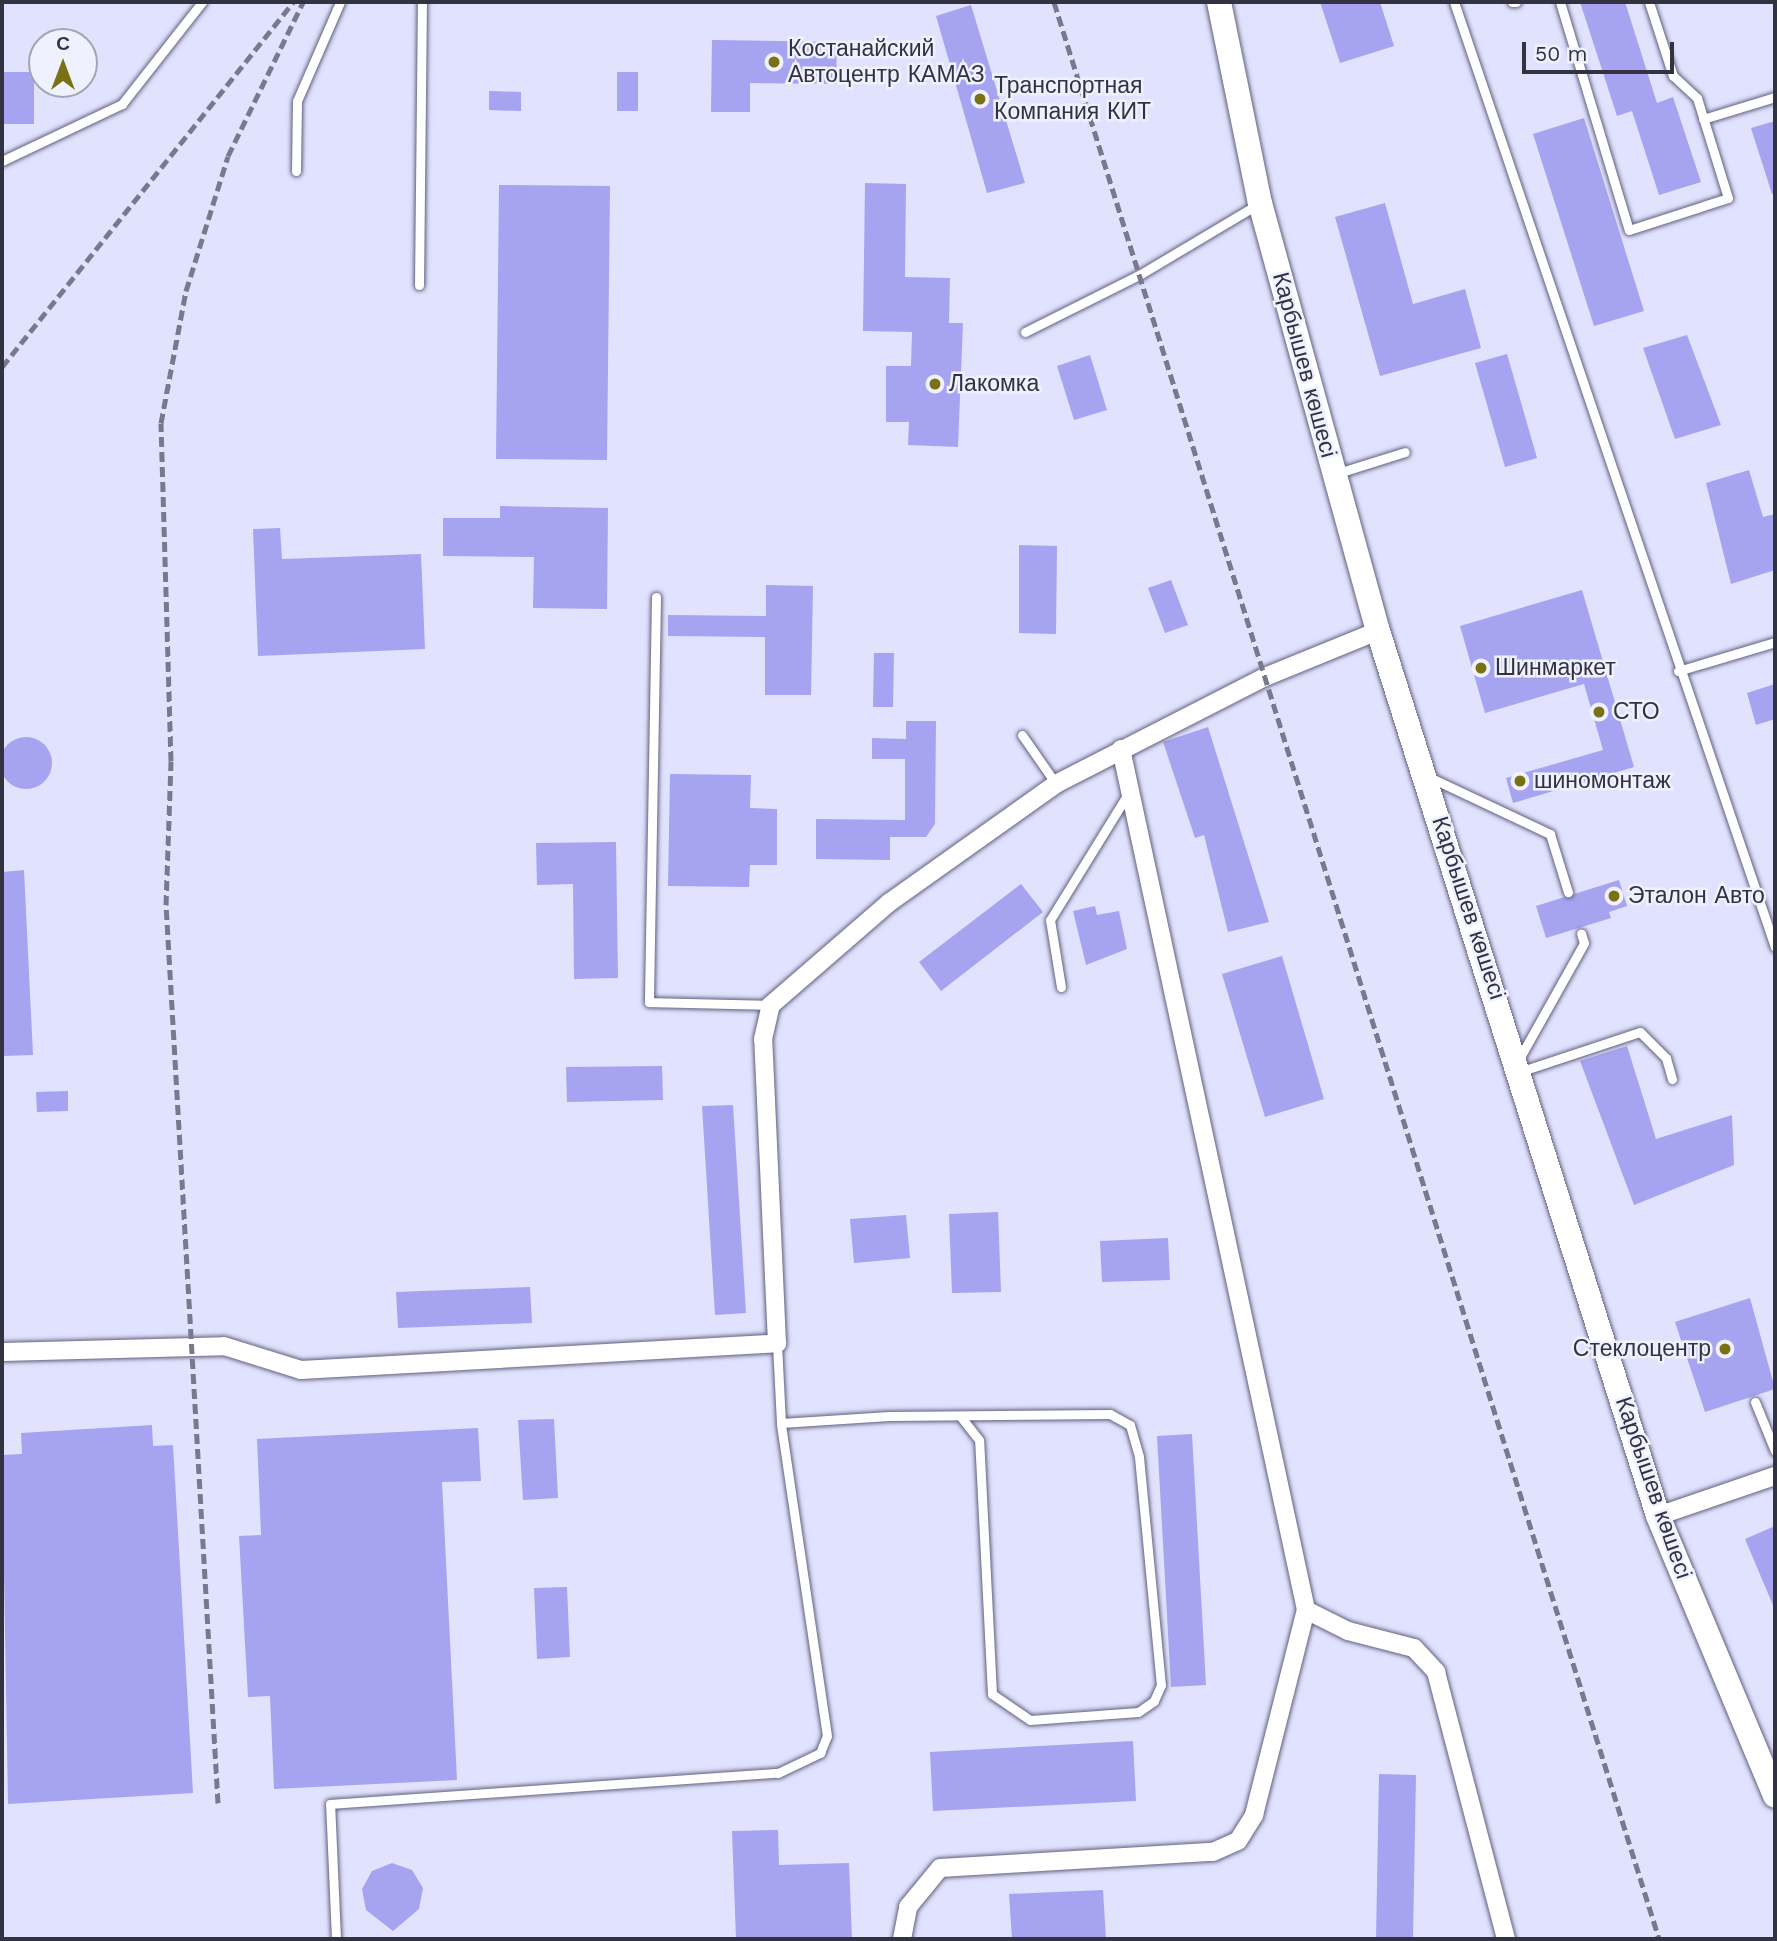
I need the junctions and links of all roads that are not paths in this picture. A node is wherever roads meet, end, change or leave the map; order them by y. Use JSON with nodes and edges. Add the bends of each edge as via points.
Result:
{"nodes":[{"id":1,"x":202,"y":2,"type":"edge"},
{"id":2,"x":340,"y":2,"type":"edge"},
{"id":3,"x":422,"y":2,"type":"edge"},
{"id":4,"x":1219,"y":2,"type":"edge"},
{"id":5,"x":1454,"y":2,"type":"edge"},
{"id":6,"x":1560,"y":2,"type":"edge"},
{"id":7,"x":1649,"y":2,"type":"edge"},
{"id":8,"x":1775,"y":97,"type":"edge"},
{"id":9,"x":1703,"y":119,"type":"junction"},
{"id":10,"x":2,"y":161,"type":"edge"},
{"id":11,"x":296,"y":171,"type":"dead end"},
{"id":12,"x":1260,"y":203,"type":"junction"},
{"id":13,"x":419,"y":285,"type":"dead end"},
{"id":14,"x":1025,"y":332,"type":"dead end"},
{"id":15,"x":1405,"y":452,"type":"dead end"},
{"id":16,"x":1333,"y":474,"type":"junction"},
{"id":17,"x":656,"y":597,"type":"dead end"},
{"id":18,"x":1378,"y":631,"type":"junction"},
{"id":19,"x":1775,"y":642,"type":"edge"},
{"id":20,"x":1678,"y":671,"type":"junction"},
{"id":21,"x":1021,"y":735,"type":"dead end"},
{"id":22,"x":1121,"y":749,"type":"junction"},
{"id":23,"x":1425,"y":775,"type":"junction"},
{"id":24,"x":1056,"y":784,"type":"junction"},
{"id":25,"x":1130,"y":790,"type":"junction"},
{"id":26,"x":1568,"y":892,"type":"dead end"},
{"id":27,"x":1581,"y":933,"type":"dead end"},
{"id":28,"x":1775,"y":947,"type":"edge"},
{"id":29,"x":1061,"y":987,"type":"dead end"},
{"id":30,"x":771,"y":1004,"type":"junction"},
{"id":31,"x":1520,"y":1066,"type":"junction"},
{"id":32,"x":1672,"y":1079,"type":"dead end"},
{"id":33,"x":777,"y":1343,"type":"junction"},
{"id":34,"x":2,"y":1352,"type":"edge"},
{"id":35,"x":1755,"y":1402,"type":"dead end"},
{"id":36,"x":962,"y":1418,"type":"junction"},
{"id":37,"x":782,"y":1423,"type":"junction"},
{"id":38,"x":1775,"y":1451,"type":"edge"},
{"id":39,"x":1775,"y":1476,"type":"edge"},
{"id":40,"x":1658,"y":1516,"type":"junction"},
{"id":41,"x":1306,"y":1610,"type":"junction"},
{"id":42,"x":1775,"y":1796,"type":"edge"},
{"id":43,"x":337,"y":1939,"type":"edge"},
{"id":44,"x":902,"y":1939,"type":"edge"},
{"id":45,"x":1506,"y":1939,"type":"edge"}],
"edges":[{"from":1,"to":10,"type":"lane","via":[[122,104]]},
{"from":2,"to":11,"type":"lane","via":[[297,101]]},
{"from":3,"to":13,"type":"lane"},
{"from":4,"to":12,"type":"main road","name":"Карбышев көшесі"},
{"from":5,"to":20,"type":"lane"},
{"from":6,"to":9,"type":"lane","via":[[1629,230],[1728,198]]},
{"from":7,"to":9,"type":"lane","via":[[1673,76],[1697,98]]},
{"from":8,"to":9,"type":"lane"},
{"from":12,"to":14,"type":"lane","via":[[1139,275]]},
{"from":12,"to":16,"type":"main road","name":"Карбышев көшесі"},
{"from":15,"to":16,"type":"lane"},
{"from":16,"to":18,"type":"main road","name":"Карбышев көшесі"},
{"from":17,"to":30,"type":"lane","via":[[649,1002]]},
{"from":18,"to":22,"type":"street","via":[[1265,677]]},
{"from":18,"to":23,"type":"main road","name":"Карбышев көшесі"},
{"from":19,"to":20,"type":"lane"},
{"from":20,"to":28,"type":"lane"},
{"from":21,"to":24,"type":"lane"},
{"from":22,"to":24,"type":"street"},
{"from":22,"to":25,"type":"street"},
{"from":23,"to":26,"type":"lane","via":[[1550,834]]},
{"from":23,"to":31,"type":"main road","name":"Карбышев көшесі"},
{"from":24,"to":30,"type":"street","via":[[890,902]]},
{"from":25,"to":29,"type":"lane","via":[[1050,920]]},
{"from":25,"to":41,"type":"street"},
{"from":27,"to":31,"type":"lane","via":[[1584,943]]},
{"from":30,"to":33,"type":"street","via":[[763,1039]]},
{"from":31,"to":32,"type":"lane","via":[[1640,1032],[1666,1058]]},
{"from":31,"to":40,"type":"main road","name":"Карбышев көшесі"},
{"from":33,"to":34,"type":"street","via":[[301,1370],[225,1346]]},
{"from":33,"to":37,"type":"lane"},
{"from":35,"to":38,"type":"lane"},
{"from":36,"to":36,"type":"lane","via":[[979,1440],[992,1694],[1030,1720],[1138,1712],[1154,1701],[1161,1685],[1139,1457],[1130,1425],[1110,1414]]},
{"from":36,"to":37,"type":"lane"},
{"from":37,"to":43,"type":"lane","via":[[827,1736],[820,1753],[778,1773],[330,1804]]},
{"from":39,"to":40,"type":"street"},
{"from":40,"to":42,"type":"main road","name":"Карбышев көшесі"},
{"from":41,"to":44,"type":"street","via":[[1254,1815],[1238,1841],[1213,1852],[940,1868],[908,1907]]},
{"from":41,"to":45,"type":"street","via":[[1348,1631],[1414,1648],[1436,1672]]}]}
